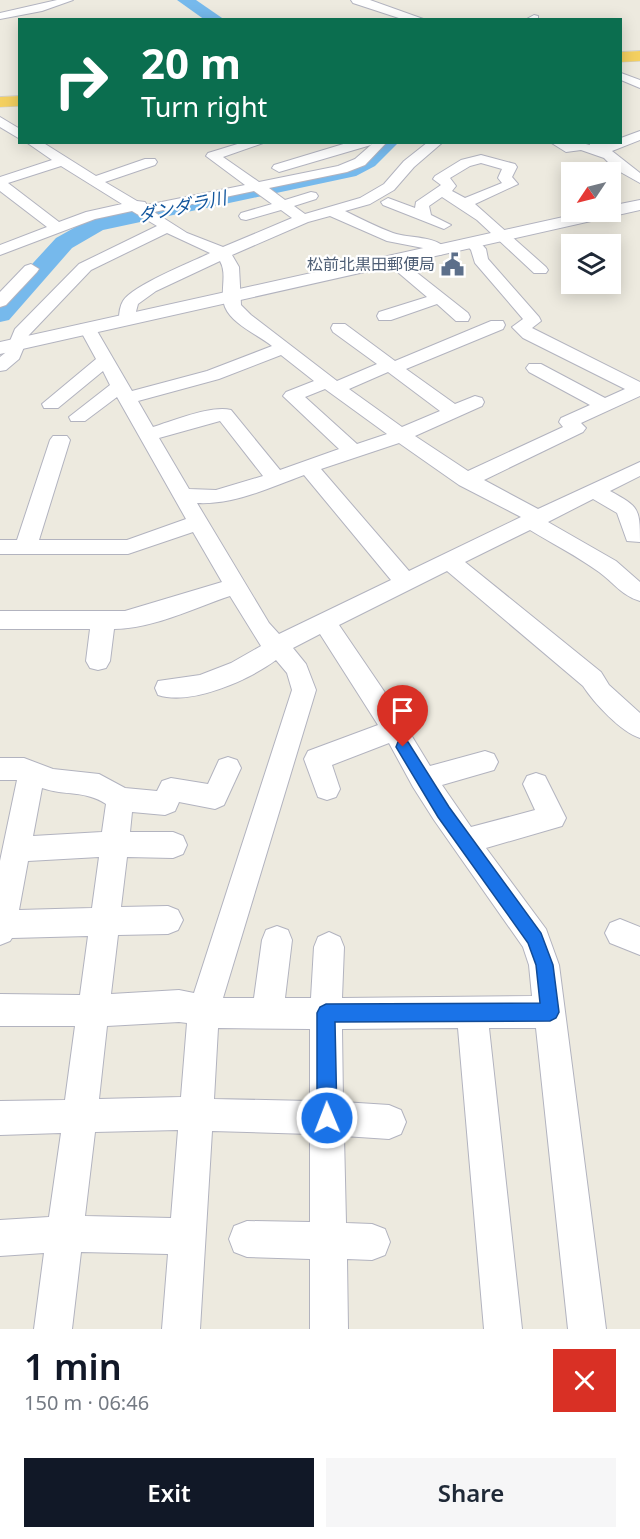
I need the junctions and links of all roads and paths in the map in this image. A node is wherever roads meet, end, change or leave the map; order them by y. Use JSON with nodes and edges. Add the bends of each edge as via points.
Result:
{"nodes":[{"id":1,"x":68,"y":0,"type":"edge"},
{"id":2,"x":365,"y":1,"type":"edge"},
{"id":3,"x":0,"y":16,"type":"edge"},
{"id":4,"x":414,"y":18,"type":"edge"},
{"id":5,"x":640,"y":56,"type":"edge"},
{"id":6,"x":640,"y":63,"type":"edge"},
{"id":7,"x":622,"y":65,"type":"edge"},
{"id":8,"x":622,"y":66,"type":"edge"},
{"id":9,"x":622,"y":67,"type":"edge"},
{"id":10,"x":640,"y":84,"type":"edge"},
{"id":11,"x":18,"y":101,"type":"edge"},
{"id":12,"x":0,"y":102,"type":"edge"},
{"id":13,"x":18,"y":109,"type":"edge"},
{"id":14,"x":0,"y":110,"type":"edge"},
{"id":15,"x":0,"y":122,"type":"edge"},
{"id":16,"x":18,"y":134,"type":"edge"},
{"id":17,"x":640,"y":135,"type":"edge"},
{"id":18,"x":18,"y":136,"type":"edge"},
{"id":19,"x":0,"y":141,"type":"edge"},
{"id":20,"x":622,"y":142,"type":"edge"},
{"id":21,"x":35,"y":144,"type":"edge"},
{"id":22,"x":253,"y":144,"type":"edge"},
{"id":23,"x":359,"y":144,"type":"edge"},
{"id":24,"x":379,"y":144,"type":"edge"},
{"id":25,"x":435,"y":144,"type":"edge"},
{"id":26,"x":560,"y":144,"type":"edge"},
{"id":27,"x":602,"y":149,"type":"edge"},
{"id":28,"x":63,"y":161,"type":"junction"},
{"id":29,"x":150,"y":162,"type":"dead end"},
{"id":30,"x":244,"y":178,"type":"junction"},
{"id":31,"x":640,"y":179,"type":"edge"},
{"id":32,"x":94,"y":181,"type":"junction"},
{"id":33,"x":437,"y":182,"type":"junction"},
{"id":34,"x":0,"y":183,"type":"edge"},
{"id":35,"x":257,"y":187,"type":"junction"},
{"id":36,"x":185,"y":192,"type":"dead end"},
{"id":37,"x":311,"y":196,"type":"dead end"},
{"id":38,"x":388,"y":202,"type":"dead end"},
{"id":39,"x":466,"y":203,"type":"junction"},
{"id":40,"x":282,"y":205,"type":"junction"},
{"id":41,"x":640,"y":205,"type":"edge"},
{"id":42,"x":137,"y":209,"type":"junction"},
{"id":43,"x":332,"y":211,"type":"junction"},
{"id":44,"x":245,"y":215,"type":"dead end"},
{"id":45,"x":422,"y":216,"type":"junction"},
{"id":46,"x":303,"y":219,"type":"junction"},
{"id":47,"x":444,"y":225,"type":"dead end"},
{"id":48,"x":167,"y":227,"type":"junction"},
{"id":49,"x":58,"y":228,"type":"junction"},
{"id":50,"x":503,"y":236,"type":"junction"},
{"id":51,"x":472,"y":242,"type":"junction"},
{"id":52,"x":2,"y":247,"type":"edge"},
{"id":53,"x":440,"y":250,"type":"junction"},
{"id":54,"x":223,"y":253,"type":"junction"},
{"id":55,"x":392,"y":260,"type":"junction"},
{"id":56,"x":31,"y":269,"type":"dead end"},
{"id":57,"x":540,"y":270,"type":"dead end"},
{"id":58,"x":4,"y":291,"type":"edge"},
{"id":59,"x":233,"y":296,"type":"junction"},
{"id":60,"x":440,"y":298,"type":"junction"},
{"id":61,"x":385,"y":316,"type":"dead end"},
{"id":62,"x":462,"y":317,"type":"dead end"},
{"id":63,"x":127,"y":319,"type":"junction"},
{"id":64,"x":87,"y":328,"type":"junction"},
{"id":65,"x":339,"y":328,"type":"dead end"},
{"id":66,"x":492,"y":330,"type":"dead end"},
{"id":67,"x":232,"y":344,"type":"dead end"},
{"id":68,"x":9,"y":346,"type":"edge"},
{"id":69,"x":283,"y":348,"type":"junction"},
{"id":70,"x":105,"y":360,"type":"junction"},
{"id":71,"x":249,"y":360,"type":"junction"},
{"id":72,"x":0,"y":366,"type":"edge"},
{"id":73,"x":391,"y":366,"type":"junction"},
{"id":74,"x":535,"y":368,"type":"dead end"},
{"id":75,"x":332,"y":385,"type":"junction"},
{"id":76,"x":124,"y":392,"type":"junction"},
{"id":77,"x":629,"y":398,"type":"edge"},
{"id":78,"x":475,"y":402,"type":"dead end"},
{"id":79,"x":51,"y":404,"type":"dead end"},
{"id":80,"x":454,"y":412,"type":"junction"},
{"id":81,"x":78,"y":417,"type":"dead end"},
{"id":82,"x":148,"y":435,"type":"junction"},
{"id":83,"x":402,"y":436,"type":"junction"},
{"id":84,"x":60,"y":440,"type":"dead end"},
{"id":85,"x":354,"y":451,"type":"junction"},
{"id":86,"x":308,"y":467,"type":"junction"},
{"id":87,"x":640,"y":468,"type":"edge"},
{"id":88,"x":276,"y":478,"type":"junction"},
{"id":89,"x":466,"y":480,"type":"junction"},
{"id":90,"x":594,"y":490,"type":"junction"},
{"id":91,"x":183,"y":495,"type":"junction"},
{"id":92,"x":535,"y":520,"type":"junction"},
{"id":93,"x":198,"y":522,"type":"junction"},
{"id":94,"x":635,"y":536,"type":"dead end"},
{"id":95,"x":26,"y":546,"type":"junction"},
{"id":96,"x":0,"y":547,"type":"edge"},
{"id":97,"x":450,"y":562,"type":"junction"},
{"id":98,"x":407,"y":583,"type":"junction"},
{"id":99,"x":235,"y":586,"type":"junction"},
{"id":100,"x":640,"y":593,"type":"edge"},
{"id":101,"x":0,"y":620,"type":"edge"},
{"id":102,"x":103,"y":620,"type":"junction"},
{"id":103,"x":326,"y":623,"type":"junction"},
{"id":104,"x":277,"y":645,"type":"junction"},
{"id":105,"x":98,"y":661,"type":"dead end"},
{"id":106,"x":167,"y":688,"type":"dead end"},
{"id":107,"x":640,"y":728,"type":"edge"},
{"id":108,"x":393,"y":730,"type":"junction"},
{"id":109,"x":485,"y":762,"type":"dead end"},
{"id":110,"x":228,"y":768,"type":"dead end"},
{"id":111,"x":0,"y":769,"type":"edge"},
{"id":112,"x":32,"y":772,"type":"junction"},
{"id":113,"x":422,"y":779,"type":"junction"},
{"id":114,"x":537,"y":784,"type":"dead end"},
{"id":115,"x":327,"y":789,"type":"dead end"},
{"id":116,"x":120,"y":799,"type":"junction"},
{"id":117,"x":12,"y":836,"type":"edge"},
{"id":118,"x":464,"y":841,"type":"junction"},
{"id":119,"x":114,"y":844,"type":"junction"},
{"id":120,"x":173,"y":845,"type":"dead end"},
{"id":121,"x":4,"y":888,"type":"edge"},
{"id":122,"x":168,"y":920,"type":"dead end"},
{"id":123,"x":105,"y":921,"type":"junction"},
{"id":124,"x":1,"y":927,"type":"edge"},
{"id":125,"x":277,"y":940,"type":"dead end"},
{"id":126,"x":329,"y":947,"type":"dead end"},
{"id":127,"x":0,"y":1010,"type":"edge"},
{"id":128,"x":204,"y":1010,"type":"junction"},
{"id":129,"x":94,"y":1011,"type":"junction"},
{"id":130,"x":472,"y":1012,"type":"junction"},
{"id":131,"x":550,"y":1012,"type":"junction"},
{"id":132,"x":267,"y":1013,"type":"junction"},
{"id":133,"x":326,"y":1013,"type":"junction"},
{"id":134,"x":206,"y":1114,"type":"junction"},
{"id":135,"x":80,"y":1117,"type":"junction"},
{"id":136,"x":0,"y":1118,"type":"edge"},
{"id":137,"x":327,"y":1118,"type":"junction"},
{"id":138,"x":389,"y":1122,"type":"dead end"},
{"id":139,"x":65,"y":1234,"type":"junction"},
{"id":140,"x":188,"y":1236,"type":"junction"},
{"id":141,"x":0,"y":1238,"type":"edge"},
{"id":142,"x":247,"y":1239,"type":"dead end"},
{"id":143,"x":328,"y":1241,"type":"junction"},
{"id":144,"x":372,"y":1242,"type":"dead end"},
{"id":145,"x":53,"y":1329,"type":"edge"},
{"id":146,"x":181,"y":1329,"type":"edge"},
{"id":147,"x":329,"y":1329,"type":"edge"},
{"id":148,"x":503,"y":1329,"type":"edge"},
{"id":149,"x":587,"y":1329,"type":"edge"}],
"edges":[{"from":1,"to":3,"type":"street"},
{"from":2,"to":4,"type":"street"},
{"from":5,"to":7,"type":"highway"},
{"from":6,"to":8,"type":"highway"},
{"from":9,"to":10,"type":"street"},
{"from":11,"to":12,"type":"highway"},
{"from":13,"to":14,"type":"highway"},
{"from":15,"to":16,"type":"street"},
{"from":17,"to":20,"type":"street"},
{"from":18,"to":19,"type":"street"},
{"from":21,"to":28,"type":"street"},
{"from":22,"to":30,"type":"street","via":[[213,156]]},
{"from":23,"to":30,"type":"street"},
{"from":24,"to":35,"type":"street","via":[[360,162],[342,170]]},
{"from":25,"to":43,"type":"street","via":[[409,164],[389,187],[365,201]]},
{"from":26,"to":27,"type":"street","via":[[571,149]]},
{"from":27,"to":31,"type":"street"},
{"from":28,"to":32,"type":"street"},
{"from":28,"to":34,"type":"street"},
{"from":29,"to":32,"type":"street"},
{"from":30,"to":35,"type":"street"},
{"from":32,"to":42,"type":"street"},
{"from":33,"to":39,"type":"street"},
{"from":33,"to":39,"type":"street","via":[[456,167],[480,158],[492,159],[523,177]]},
{"from":33,"to":45,"type":"street","via":[[421,205],[425,213]]},
{"from":34,"to":49,"type":"street"},
{"from":35,"to":40,"type":"street"},
{"from":35,"to":42,"type":"street"},
{"from":36,"to":42,"type":"street"},
{"from":37,"to":40,"type":"street"},
{"from":38,"to":45,"type":"street"},
{"from":39,"to":50,"type":"street"},
{"from":40,"to":44,"type":"street"},
{"from":40,"to":46,"type":"street"},
{"from":41,"to":50,"type":"street"},
{"from":42,"to":48,"type":"street"},
{"from":42,"to":49,"type":"street","via":[[91,215]]},
{"from":43,"to":46,"type":"street"},
{"from":43,"to":53,"type":"street","via":[[392,238]]},
{"from":45,"to":47,"type":"street"},
{"from":46,"to":54,"type":"street"},
{"from":48,"to":54,"type":"street"},
{"from":48,"to":68,"type":"street","via":[[85,267]]},
{"from":49,"to":52,"type":"street"},
{"from":50,"to":51,"type":"street"},
{"from":50,"to":57,"type":"street"},
{"from":51,"to":53,"type":"street"},
{"from":51,"to":77,"type":"street","via":[[480,260],[533,321],[520,327]]},
{"from":53,"to":55,"type":"street"},
{"from":54,"to":59,"type":"street","via":[[231,267]]},
{"from":54,"to":63,"type":"street","via":[[140,294],[128,308]]},
{"from":55,"to":59,"type":"street"},
{"from":55,"to":60,"type":"street"},
{"from":56,"to":58,"type":"street"},
{"from":59,"to":63,"type":"street"},
{"from":59,"to":69,"type":"street","via":[[232,306]]},
{"from":60,"to":61,"type":"street"},
{"from":60,"to":62,"type":"street"},
{"from":63,"to":64,"type":"street"},
{"from":64,"to":68,"type":"street"},
{"from":64,"to":70,"type":"street"},
{"from":65,"to":73,"type":"street"},
{"from":66,"to":73,"type":"street"},
{"from":67,"to":71,"type":"street"},
{"from":68,"to":72,"type":"street","via":[[13,355]]},
{"from":69,"to":71,"type":"street"},
{"from":69,"to":75,"type":"street"},
{"from":70,"to":76,"type":"street"},
{"from":70,"to":79,"type":"street"},
{"from":71,"to":76,"type":"street","via":[[213,375]]},
{"from":73,"to":75,"type":"street"},
{"from":73,"to":80,"type":"street"},
{"from":74,"to":77,"type":"street"},
{"from":75,"to":83,"type":"street"},
{"from":75,"to":85,"type":"street","via":[[292,396]]},
{"from":76,"to":81,"type":"street"},
{"from":76,"to":82,"type":"street"},
{"from":77,"to":89,"type":"street","via":[[568,422],[576,428]]},
{"from":78,"to":80,"type":"street"},
{"from":80,"to":83,"type":"street"},
{"from":82,"to":88,"type":"street","via":[[224,414]]},
{"from":82,"to":91,"type":"street"},
{"from":83,"to":85,"type":"street"},
{"from":83,"to":89,"type":"street"},
{"from":84,"to":95,"type":"street"},
{"from":85,"to":86,"type":"street"},
{"from":86,"to":88,"type":"street"},
{"from":86,"to":98,"type":"street"},
{"from":87,"to":90,"type":"street"},
{"from":88,"to":91,"type":"street","via":[[216,497]]},
{"from":89,"to":92,"type":"street"},
{"from":90,"to":92,"type":"street"},
{"from":90,"to":94,"type":"street","via":[[626,509]]},
{"from":91,"to":93,"type":"street"},
{"from":92,"to":97,"type":"street"},
{"from":92,"to":100,"type":"street","via":[[608,567]]},
{"from":93,"to":95,"type":"street","via":[[128,546]]},
{"from":93,"to":99,"type":"street"},
{"from":95,"to":96,"type":"street"},
{"from":97,"to":98,"type":"street"},
{"from":97,"to":107,"type":"street","via":[[592,679],[600,693]]},
{"from":98,"to":103,"type":"street"},
{"from":99,"to":102,"type":"street","via":[[150,614]]},
{"from":99,"to":104,"type":"street","via":[[263,631]]},
{"from":101,"to":102,"type":"street"},
{"from":102,"to":105,"type":"street"},
{"from":103,"to":104,"type":"street"},
{"from":103,"to":108,"type":"street"},
{"from":104,"to":106,"type":"street","via":[[268,655],[198,686]]},
{"from":104,"to":128,"type":"street","via":[[295,665],[304,690]]},
{"from":108,"to":113,"type":"street"},
{"from":108,"to":115,"type":"street","via":[[317,759]]},
{"from":109,"to":113,"type":"street"},
{"from":110,"to":116,"type":"street","via":[[215,797],[171,789],[165,803]]},
{"from":111,"to":112,"type":"street"},
{"from":112,"to":116,"type":"street","via":[[52,780],[99,785]]},
{"from":112,"to":117,"type":"street"},
{"from":113,"to":118,"type":"street"},
{"from":114,"to":118,"type":"street","via":[[552,818]]},
{"from":116,"to":119,"type":"street"},
{"from":117,"to":119,"type":"street"},
{"from":117,"to":121,"type":"street"},
{"from":118,"to":131,"type":"street","via":[[535,939],[544,965]]},
{"from":119,"to":120,"type":"street"},
{"from":119,"to":123,"type":"street"},
{"from":121,"to":124,"type":"street"},
{"from":122,"to":123,"type":"street"},
{"from":123,"to":124,"type":"street"},
{"from":123,"to":129,"type":"street"},
{"from":125,"to":132,"type":"street"},
{"from":126,"to":133,"type":"street"},
{"from":127,"to":129,"type":"street"},
{"from":128,"to":129,"type":"street","via":[[179,1006]]},
{"from":128,"to":132,"type":"street"},
{"from":128,"to":134,"type":"street"},
{"from":129,"to":135,"type":"street"},
{"from":130,"to":131,"type":"street"},
{"from":130,"to":133,"type":"street"},
{"from":130,"to":148,"type":"street"},
{"from":131,"to":149,"type":"street"},
{"from":132,"to":133,"type":"street"},
{"from":133,"to":137,"type":"street"},
{"from":134,"to":135,"type":"street"},
{"from":134,"to":137,"type":"street"},
{"from":134,"to":140,"type":"street"},
{"from":135,"to":136,"type":"street"},
{"from":135,"to":139,"type":"street"},
{"from":137,"to":138,"type":"street"},
{"from":137,"to":143,"type":"street"},
{"from":139,"to":140,"type":"street"},
{"from":139,"to":141,"type":"street"},
{"from":139,"to":145,"type":"street"},
{"from":140,"to":146,"type":"street"},
{"from":142,"to":143,"type":"street"},
{"from":143,"to":144,"type":"street"},
{"from":143,"to":147,"type":"street"}]}
